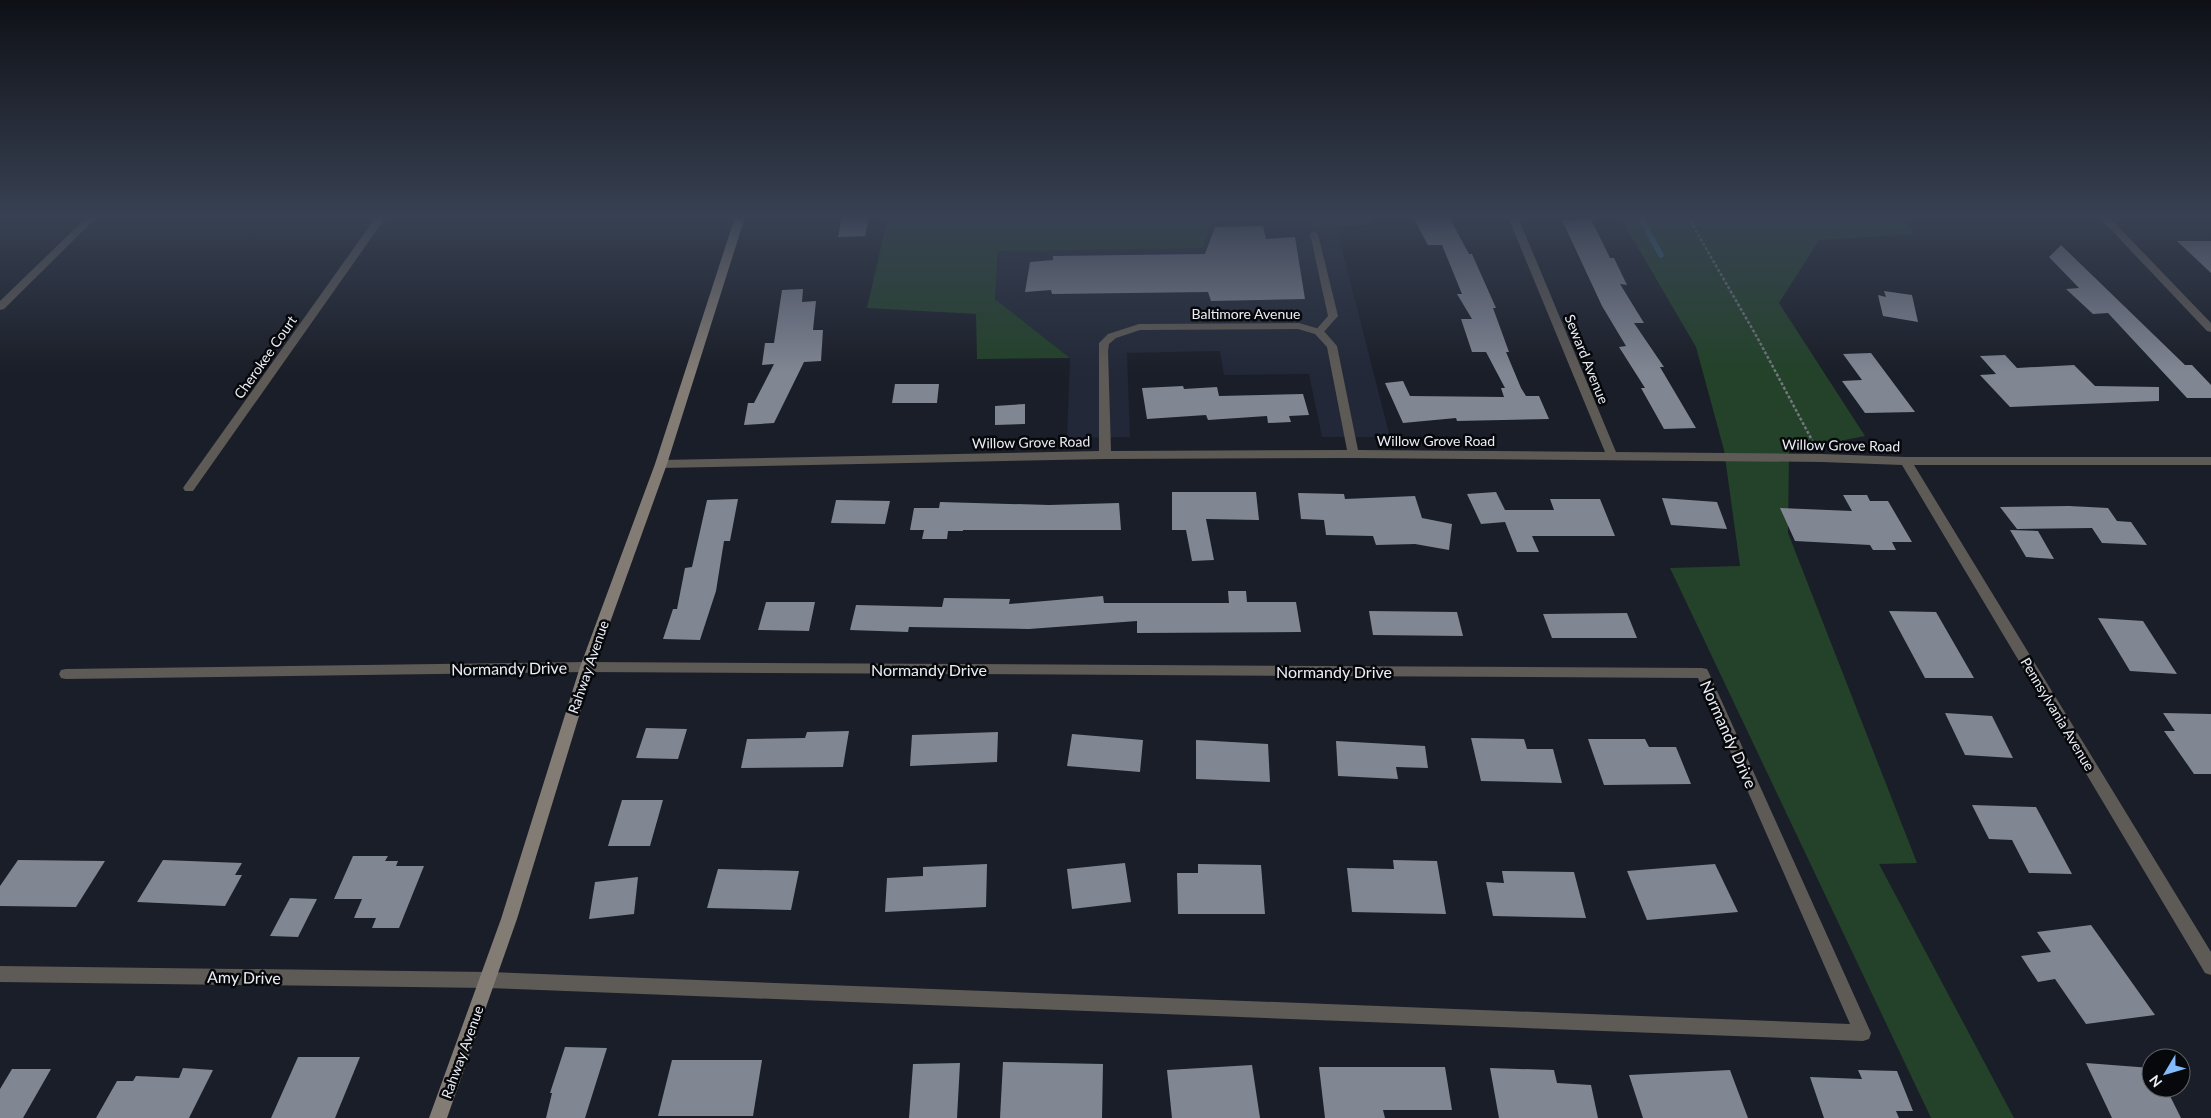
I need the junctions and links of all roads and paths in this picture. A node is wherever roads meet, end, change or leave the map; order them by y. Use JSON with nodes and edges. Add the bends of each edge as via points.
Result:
{"nodes":[{"id":1,"x":39,"y":269,"type":"edge"},
{"id":2,"x":344,"y":269,"type":"edge"},
{"id":3,"x":723,"y":269,"type":"edge"},
{"id":4,"x":1322,"y":269,"type":"edge"},
{"id":5,"x":1535,"y":269,"type":"edge"},
{"id":6,"x":1718,"y":269,"type":"edge"},
{"id":7,"x":2154,"y":269,"type":"edge"},
{"id":8,"x":0,"y":307,"type":"edge"},
{"id":9,"x":2211,"y":329,"type":"edge"},
{"id":10,"x":1319,"y":332,"type":"junction"},
{"id":11,"x":1353,"y":454,"type":"junction"},
{"id":12,"x":1104,"y":455,"type":"junction"},
{"id":13,"x":1612,"y":456,"type":"junction"},
{"id":14,"x":1822,"y":458,"type":"junction"},
{"id":15,"x":1906,"y":461,"type":"junction"},
{"id":16,"x":2211,"y":461,"type":"edge"},
{"id":17,"x":661,"y":464,"type":"junction"},
{"id":18,"x":189,"y":488,"type":"dead end"},
{"id":19,"x":587,"y":667,"type":"junction"},
{"id":20,"x":66,"y":674,"type":"dead end"},
{"id":21,"x":2211,"y":967,"type":"edge"},
{"id":22,"x":0,"y":974,"type":"edge"},
{"id":23,"x":488,"y":980,"type":"junction"},
{"id":24,"x":438,"y":1118,"type":"edge"}],
"edges":[{"from":1,"to":8,"type":"street"},
{"from":2,"to":18,"type":"street","name":"Cherokee Court"},
{"from":3,"to":17,"type":"street","name":"Rahway Avenue"},
{"from":4,"to":10,"type":"lane","via":[[1333,316]]},
{"from":5,"to":13,"type":"street","name":"Seward Avenue"},
{"from":6,"to":14,"type":"path"},
{"from":7,"to":9,"type":"street"},
{"from":10,"to":11,"type":"street","via":[[1332,346]]},
{"from":10,"to":12,"type":"street","name":"Baltimore Avenue","via":[[1299,326],[1139,328],[1112,336],[1104,343],[1102,371]]},
{"from":11,"to":12,"type":"street","name":"Willow Grove Road"},
{"from":11,"to":13,"type":"street","name":"Willow Grove Road"},
{"from":12,"to":17,"type":"street","name":"Willow Grove Road"},
{"from":13,"to":14,"type":"street","name":"Willow Grove Road"},
{"from":14,"to":15,"type":"street","name":"Willow Grove Road"},
{"from":15,"to":16,"type":"street","name":"Willow Grove Road"},
{"from":15,"to":21,"type":"street","name":"Pennsylvania Avenue"},
{"from":17,"to":19,"type":"street","name":"Rahway Avenue"},
{"from":19,"to":20,"type":"street","name":"Normandy Drive"},
{"from":19,"to":23,"type":"street","name":"Rahway Avenue"},
{"from":19,"to":23,"type":"street","name":"Normandy Drive","via":[[1702,673],[1863,1033]]},
{"from":22,"to":23,"type":"street","name":"Amy Drive"},
{"from":23,"to":24,"type":"street","name":"Rahway Avenue"}]}
